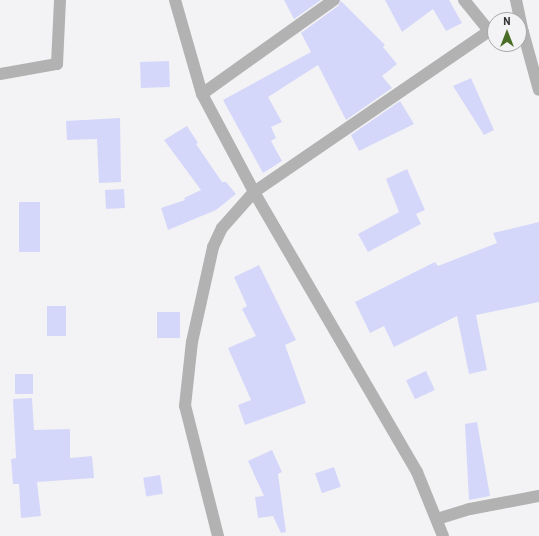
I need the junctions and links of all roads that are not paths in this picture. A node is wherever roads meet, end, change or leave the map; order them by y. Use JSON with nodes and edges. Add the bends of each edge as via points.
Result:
{"nodes":[{"id":1,"x":60,"y":0,"type":"edge"},
{"id":2,"x":175,"y":0,"type":"edge"},
{"id":3,"x":334,"y":0,"type":"edge"},
{"id":4,"x":464,"y":0,"type":"edge"},
{"id":5,"x":516,"y":0,"type":"edge"},
{"id":6,"x":518,"y":12,"type":"edge"},
{"id":7,"x":487,"y":25,"type":"edge"},
{"id":8,"x":487,"y":34,"type":"edge"},
{"id":9,"x":527,"y":51,"type":"edge"},
{"id":10,"x":0,"y":74,"type":"edge"},
{"id":11,"x":539,"y":90,"type":"edge"},
{"id":12,"x":202,"y":94,"type":"junction"},
{"id":13,"x":254,"y":192,"type":"junction"},
{"id":14,"x":539,"y":496,"type":"edge"},
{"id":15,"x":437,"y":519,"type":"junction"},
{"id":16,"x":218,"y":536,"type":"edge"},
{"id":17,"x":443,"y":536,"type":"edge"}],
"edges":[{"from":1,"to":10,"type":"street","via":[[57,64]]},
{"from":2,"to":12,"type":"street"},
{"from":3,"to":12,"type":"street"},
{"from":4,"to":7,"type":"street"},
{"from":5,"to":6,"type":"street"},
{"from":8,"to":13,"type":"street"},
{"from":9,"to":11,"type":"street"},
{"from":12,"to":13,"type":"street"},
{"from":13,"to":15,"type":"street","via":[[417,472]]},
{"from":13,"to":16,"type":"street","via":[[222,228],[213,247],[192,342],[185,406]]},
{"from":14,"to":15,"type":"street","via":[[470,509]]},
{"from":15,"to":17,"type":"street"}]}
